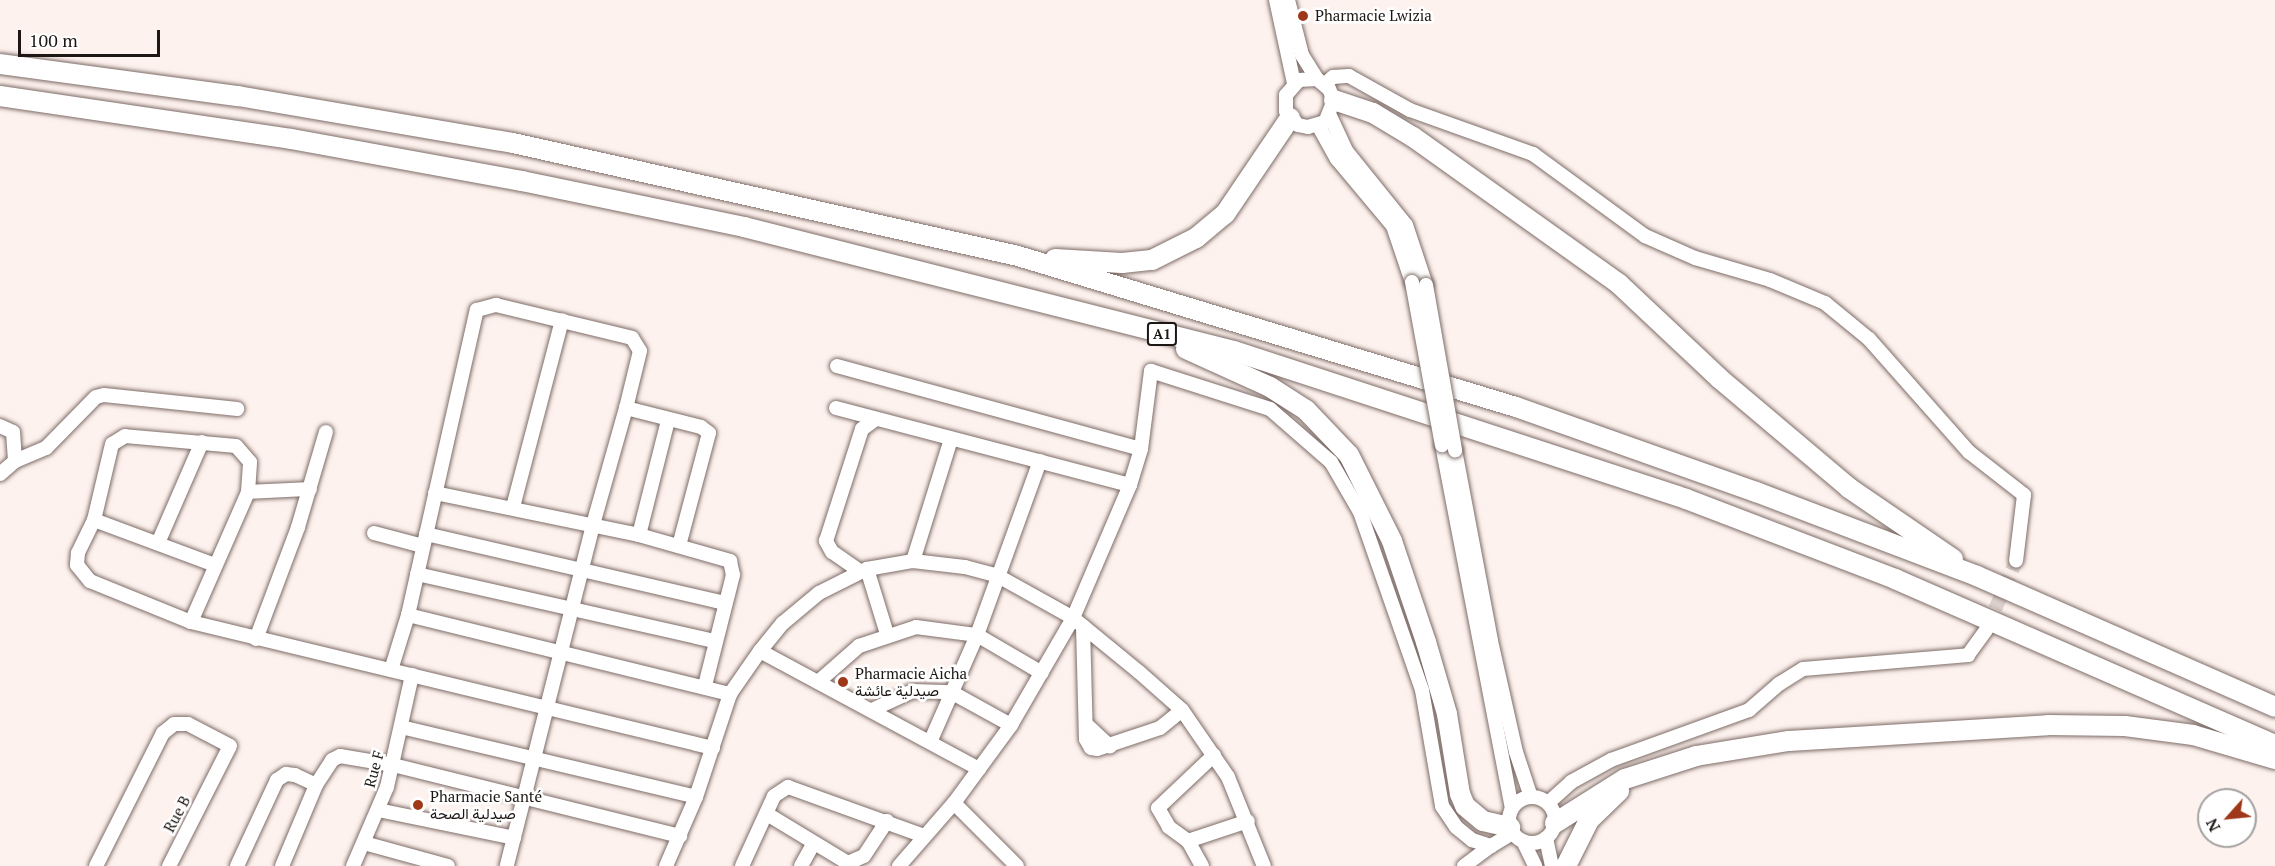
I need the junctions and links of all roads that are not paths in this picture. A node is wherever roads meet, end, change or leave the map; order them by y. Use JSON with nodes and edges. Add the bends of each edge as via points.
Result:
{"nodes":[{"id":1,"x":1276,"y":0,"type":"edge"},
{"id":2,"x":1288,"y":0,"type":"edge"},
{"id":3,"x":0,"y":64,"type":"edge"},
{"id":4,"x":1294,"y":83,"type":"junction"},
{"id":5,"x":1326,"y":95,"type":"junction"},
{"id":6,"x":0,"y":96,"type":"edge"},
{"id":7,"x":1290,"y":118,"type":"junction"},
{"id":8,"x":1318,"y":125,"type":"junction"},
{"id":9,"x":1018,"y":256,"type":"junction"},
{"id":10,"x":1419,"y":284,"type":"junction"},
{"id":11,"x":562,"y":320,"type":"junction"},
{"id":12,"x":1160,"y":333,"type":"junction"},
{"id":13,"x":837,"y":366,"type":"dead end"},
{"id":14,"x":626,"y":408,"type":"junction"},
{"id":15,"x":836,"y":408,"type":"dead end"},
{"id":16,"x":237,"y":409,"type":"dead end"},
{"id":17,"x":876,"y":419,"type":"junction"},
{"id":18,"x":668,"y":420,"type":"junction"},
{"id":19,"x":0,"y":426,"type":"edge"},
{"id":20,"x":326,"y":432,"type":"dead end"},
{"id":21,"x":951,"y":439,"type":"junction"},
{"id":22,"x":202,"y":442,"type":"junction"},
{"id":23,"x":1448,"y":447,"type":"junction"},
{"id":24,"x":1141,"y":449,"type":"junction"},
{"id":25,"x":15,"y":461,"type":"junction"},
{"id":26,"x":1040,"y":462,"type":"junction"},
{"id":27,"x":0,"y":474,"type":"edge"},
{"id":28,"x":1130,"y":485,"type":"junction"},
{"id":29,"x":310,"y":489,"type":"junction"},
{"id":30,"x":248,"y":492,"type":"junction"},
{"id":31,"x":435,"y":492,"type":"junction"},
{"id":32,"x":513,"y":507,"type":"junction"},
{"id":33,"x":94,"y":520,"type":"junction"},
{"id":34,"x":592,"y":525,"type":"junction"},
{"id":35,"x":374,"y":533,"type":"dead end"},
{"id":36,"x":639,"y":535,"type":"junction"},
{"id":37,"x":425,"y":540,"type":"junction"},
{"id":38,"x":158,"y":543,"type":"junction"},
{"id":39,"x":679,"y":546,"type":"junction"},
{"id":40,"x":913,"y":561,"type":"junction"},
{"id":41,"x":2016,"y":561,"type":"tunnel mouth"},
{"id":42,"x":215,"y":565,"type":"junction"},
{"id":43,"x":583,"y":569,"type":"junction"},
{"id":44,"x":864,"y":570,"type":"junction"},
{"id":45,"x":417,"y":574,"type":"junction"},
{"id":46,"x":998,"y":576,"type":"junction"},
{"id":47,"x":1977,"y":576,"type":"junction"},
{"id":48,"x":725,"y":603,"type":"junction"},
{"id":49,"x":573,"y":608,"type":"junction"},
{"id":50,"x":408,"y":615,"type":"junction"},
{"id":51,"x":191,"y":622,"type":"junction"},
{"id":52,"x":1078,"y":622,"type":"junction"},
{"id":53,"x":1986,"y":630,"type":"tunnel mouth"},
{"id":54,"x":887,"y":634,"type":"junction"},
{"id":55,"x":977,"y":635,"type":"junction"},
{"id":56,"x":256,"y":639,"type":"junction"},
{"id":57,"x":714,"y":641,"type":"junction"},
{"id":58,"x":562,"y":651,"type":"junction"},
{"id":59,"x":760,"y":651,"type":"junction"},
{"id":60,"x":391,"y":670,"type":"junction"},
{"id":61,"x":1042,"y":673,"type":"junction"},
{"id":62,"x":412,"y":675,"type":"junction"},
{"id":63,"x":818,"y":681,"type":"junction"},
{"id":64,"x":705,"y":686,"type":"junction"},
{"id":65,"x":951,"y":692,"type":"junction"},
{"id":66,"x":730,"y":694,"type":"junction"},
{"id":67,"x":547,"y":707,"type":"junction"},
{"id":68,"x":2275,"y":707,"type":"edge"},
{"id":69,"x":874,"y":709,"type":"junction"},
{"id":70,"x":1182,"y":710,"type":"junction"},
{"id":71,"x":1011,"y":725,"type":"junction"},
{"id":72,"x":401,"y":727,"type":"junction"},
{"id":73,"x":931,"y":740,"type":"junction"},
{"id":74,"x":2275,"y":745,"type":"edge"},
{"id":75,"x":713,"y":748,"type":"junction"},
{"id":76,"x":1214,"y":755,"type":"junction"},
{"id":77,"x":535,"y":758,"type":"junction"},
{"id":78,"x":2275,"y":759,"type":"edge"},
{"id":79,"x":393,"y":765,"type":"junction"},
{"id":80,"x":1656,"y":768,"type":"junction"},
{"id":81,"x":980,"y":769,"type":"junction"},
{"id":82,"x":316,"y":785,"type":"junction"},
{"id":83,"x":1531,"y":796,"type":"junction"},
{"id":84,"x":696,"y":797,"type":"junction"},
{"id":85,"x":524,"y":799,"type":"junction"},
{"id":86,"x":954,"y":803,"type":"junction"},
{"id":87,"x":1548,"y":803,"type":"junction"},
{"id":88,"x":378,"y":810,"type":"junction"},
{"id":89,"x":767,"y":814,"type":"junction"},
{"id":90,"x":887,"y":820,"type":"junction"},
{"id":91,"x":1248,"y":821,"type":"junction"},
{"id":92,"x":1515,"y":827,"type":"junction"},
{"id":93,"x":1550,"y":830,"type":"junction"},
{"id":94,"x":680,"y":836,"type":"junction"},
{"id":95,"x":924,"y":836,"type":"junction"},
{"id":96,"x":514,"y":838,"type":"junction"},
{"id":97,"x":1188,"y":841,"type":"junction"},
{"id":98,"x":364,"y":843,"type":"junction"},
{"id":99,"x":813,"y":844,"type":"junction"},
{"id":100,"x":1491,"y":846,"type":"junction"},
{"id":101,"x":96,"y":866,"type":"edge"},
{"id":102,"x":169,"y":866,"type":"edge"},
{"id":103,"x":237,"y":866,"type":"edge"},
{"id":104,"x":282,"y":866,"type":"edge"},
{"id":105,"x":353,"y":866,"type":"edge"},
{"id":106,"x":448,"y":866,"type":"edge"},
{"id":107,"x":507,"y":866,"type":"edge"},
{"id":108,"x":666,"y":866,"type":"edge"},
{"id":109,"x":742,"y":866,"type":"edge"},
{"id":110,"x":801,"y":866,"type":"edge"},
{"id":111,"x":899,"y":866,"type":"edge"},
{"id":112,"x":1017,"y":866,"type":"edge"},
{"id":113,"x":1202,"y":866,"type":"edge"},
{"id":114,"x":1264,"y":866,"type":"edge"},
{"id":115,"x":1464,"y":866,"type":"edge"},
{"id":116,"x":1535,"y":866,"type":"edge"},
{"id":117,"x":1552,"y":866,"type":"edge"},
{"id":118,"x":1566,"y":866,"type":"edge"}],
"edges":[{"from":1,"to":4,"type":"street"},
{"from":2,"to":5,"type":"street","via":[[1298,46]]},
{"from":3,"to":9,"type":"highway","number":"A1","via":[[238,96],[513,143]]},
{"from":4,"to":5,"type":"street"},
{"from":4,"to":7,"type":"street","via":[[1285,103]]},
{"from":5,"to":8,"type":"street"},
{"from":5,"to":10,"type":"street","via":[[1347,152],[1406,225]]},
{"from":5,"to":41,"type":"street","via":[[1333,77],[1349,76],[1430,118],[1533,154],[1655,242],[1825,303],[1869,339],[1969,453],[2024,495]]},
{"from":5,"to":47,"type":"highway","via":[[1373,113],[1406,132],[1619,284],[1719,378],[1850,488]]},
{"from":6,"to":12,"type":"highway","number":"A1","via":[[291,139],[522,181],[744,227]]},
{"from":7,"to":8,"type":"street","via":[[1298,125]]},
{"from":7,"to":9,"type":"highway","via":[[1225,214],[1179,248],[1152,260],[1122,263]]},
{"from":8,"to":10,"type":"street","via":[[1337,159],[1393,226]]},
{"from":9,"to":47,"type":"highway","number":"A1","via":[[1516,407]]},
{"from":10,"to":23,"type":"street","bridge":true},
{"from":11,"to":14,"type":"street","via":[[636,342],[640,351]]},
{"from":11,"to":31,"type":"street","via":[[496,305],[477,310]]},
{"from":11,"to":32,"type":"street"},
{"from":12,"to":74,"type":"highway","number":"A1","via":[[1234,351],[1686,499],[1895,579]]},
{"from":12,"to":92,"type":"highway","via":[[1306,410],[1349,455],[1392,541],[1426,642],[1447,714],[1465,806],[1483,821]]},
{"from":13,"to":24,"type":"street"},
{"from":14,"to":18,"type":"street"},
{"from":14,"to":34,"type":"street"},
{"from":15,"to":17,"type":"street"},
{"from":16,"to":25,"type":"street","via":[[104,395],[96,397],[45,448]]},
{"from":17,"to":21,"type":"street"},
{"from":17,"to":44,"type":"street","via":[[862,429],[826,541],[832,552]]},
{"from":18,"to":36,"type":"street"},
{"from":18,"to":39,"type":"street","via":[[701,427],[709,435]]},
{"from":19,"to":25,"type":"street","via":[[13,432]]},
{"from":20,"to":29,"type":"street"},
{"from":21,"to":26,"type":"street"},
{"from":21,"to":40,"type":"street"},
{"from":22,"to":30,"type":"street","via":[[243,450],[251,467]]},
{"from":22,"to":33,"type":"street","via":[[130,436],[115,441]]},
{"from":22,"to":38,"type":"street"},
{"from":23,"to":83,"type":"street","via":[[1516,752]]},
{"from":23,"to":92,"type":"street"},
{"from":24,"to":28,"type":"street"},
{"from":24,"to":100,"type":"street","via":[[1151,371],[1270,409],[1331,462],[1360,512],[1422,690],[1442,806],[1464,834]]},
{"from":25,"to":27,"type":"street"},
{"from":26,"to":28,"type":"street"},
{"from":26,"to":46,"type":"street"},
{"from":28,"to":52,"type":"street"},
{"from":29,"to":30,"type":"street"},
{"from":29,"to":56,"type":"street"},
{"from":30,"to":42,"type":"street"},
{"from":31,"to":32,"type":"street"},
{"from":31,"to":37,"type":"street"},
{"from":32,"to":34,"type":"street"},
{"from":33,"to":38,"type":"street"},
{"from":33,"to":51,"type":"street","via":[[78,553],[77,565],[84,576]]},
{"from":34,"to":36,"type":"street"},
{"from":34,"to":43,"type":"street"},
{"from":35,"to":37,"type":"street"},
{"from":36,"to":39,"type":"street"},
{"from":37,"to":43,"type":"street"},
{"from":37,"to":45,"type":"street"},
{"from":38,"to":42,"type":"street"},
{"from":39,"to":48,"type":"street","via":[[730,561],[733,575]]},
{"from":40,"to":44,"type":"street"},
{"from":40,"to":46,"type":"street","via":[[965,567]]},
{"from":42,"to":51,"type":"street"},
{"from":43,"to":48,"type":"street"},
{"from":43,"to":49,"type":"street"},
{"from":44,"to":54,"type":"street"},
{"from":44,"to":59,"type":"street","via":[[802,607]]},
{"from":45,"to":49,"type":"street"},
{"from":45,"to":50,"type":"street"},
{"from":46,"to":52,"type":"street"},
{"from":46,"to":55,"type":"street"},
{"from":47,"to":68,"type":"highway","number":"A1"},
{"from":48,"to":57,"type":"street"},
{"from":49,"to":57,"type":"street"},
{"from":49,"to":58,"type":"street"},
{"from":50,"to":58,"type":"street"},
{"from":50,"to":60,"type":"street"},
{"from":51,"to":56,"type":"street"},
{"from":52,"to":61,"type":"street"},
{"from":52,"to":70,"type":"street"},
{"from":52,"to":70,"type":"street","via":[[1086,724],[1110,746],[1160,728]]},
{"from":53,"to":87,"type":"street","via":[[1968,655],[1803,669],[1749,710],[1611,760],[1571,782]]},
{"from":54,"to":55,"type":"street","via":[[916,627]]},
{"from":54,"to":63,"type":"street","via":[[859,646]]},
{"from":55,"to":61,"type":"street"},
{"from":55,"to":65,"type":"street"},
{"from":56,"to":60,"type":"street"},
{"from":57,"to":64,"type":"street"},
{"from":58,"to":64,"type":"street"},
{"from":58,"to":67,"type":"street"},
{"from":59,"to":63,"type":"street"},
{"from":59,"to":66,"type":"street"},
{"from":60,"to":62,"type":"street"},
{"from":61,"to":71,"type":"street"},
{"from":62,"to":67,"type":"street"},
{"from":62,"to":72,"type":"street","name":"Rue F"},
{"from":63,"to":69,"type":"street"},
{"from":64,"to":66,"type":"street"},
{"from":65,"to":69,"type":"street","via":[[913,691]]},
{"from":65,"to":71,"type":"street"},
{"from":65,"to":73,"type":"street"},
{"from":66,"to":75,"type":"street"},
{"from":67,"to":75,"type":"street"},
{"from":67,"to":77,"type":"street"},
{"from":69,"to":73,"type":"street"},
{"from":70,"to":76,"type":"street"},
{"from":71,"to":81,"type":"street"},
{"from":72,"to":77,"type":"street"},
{"from":72,"to":79,"type":"street","name":"Rue F"},
{"from":73,"to":81,"type":"street"},
{"from":75,"to":84,"type":"street"},
{"from":76,"to":91,"type":"street"},
{"from":76,"to":97,"type":"street","via":[[1158,808],[1169,827]]},
{"from":77,"to":84,"type":"street"},
{"from":77,"to":85,"type":"street"},
{"from":78,"to":80,"type":"highway","via":[[2166,730],[2048,725],[1789,741],[1727,750]]},
{"from":79,"to":82,"type":"street","via":[[337,757]]},
{"from":79,"to":85,"type":"street"},
{"from":79,"to":88,"type":"street","name":"Rue F"},
{"from":80,"to":93,"type":"highway","via":[[1601,792]]},
{"from":80,"to":118,"type":"highway","via":[[1617,793],[1588,820]]},
{"from":81,"to":86,"type":"street"},
{"from":82,"to":103,"type":"street","via":[[295,775],[286,774],[277,780]]},
{"from":82,"to":104,"type":"street"},
{"from":83,"to":87,"type":"street"},
{"from":83,"to":92,"type":"street"},
{"from":84,"to":94,"type":"street"},
{"from":85,"to":94,"type":"street"},
{"from":85,"to":96,"type":"street"},
{"from":86,"to":95,"type":"street"},
{"from":86,"to":112,"type":"street"},
{"from":87,"to":93,"type":"street"},
{"from":88,"to":96,"type":"street"},
{"from":88,"to":98,"type":"street","name":"Rue F"},
{"from":89,"to":90,"type":"street","via":[[778,790],[788,787]]},
{"from":89,"to":99,"type":"street"},
{"from":89,"to":109,"type":"street"},
{"from":90,"to":95,"type":"street"},
{"from":90,"to":99,"type":"street","via":[[855,863]]},
{"from":91,"to":97,"type":"street"},
{"from":91,"to":114,"type":"street"},
{"from":92,"to":93,"type":"street"},
{"from":92,"to":100,"type":"street"},
{"from":92,"to":116,"type":"street"},
{"from":93,"to":117,"type":"street"},
{"from":94,"to":108,"type":"street"},
{"from":95,"to":111,"type":"street"},
{"from":96,"to":107,"type":"street"},
{"from":97,"to":113,"type":"street"},
{"from":98,"to":105,"type":"street","name":"Rue F"},
{"from":98,"to":106,"type":"street"},
{"from":99,"to":110,"type":"street"},
{"from":100,"to":115,"type":"street"},
{"from":101,"to":102,"type":"street","name":"Rue B","via":[[154,748],[169,727],[188,724],[230,746]]}]}
